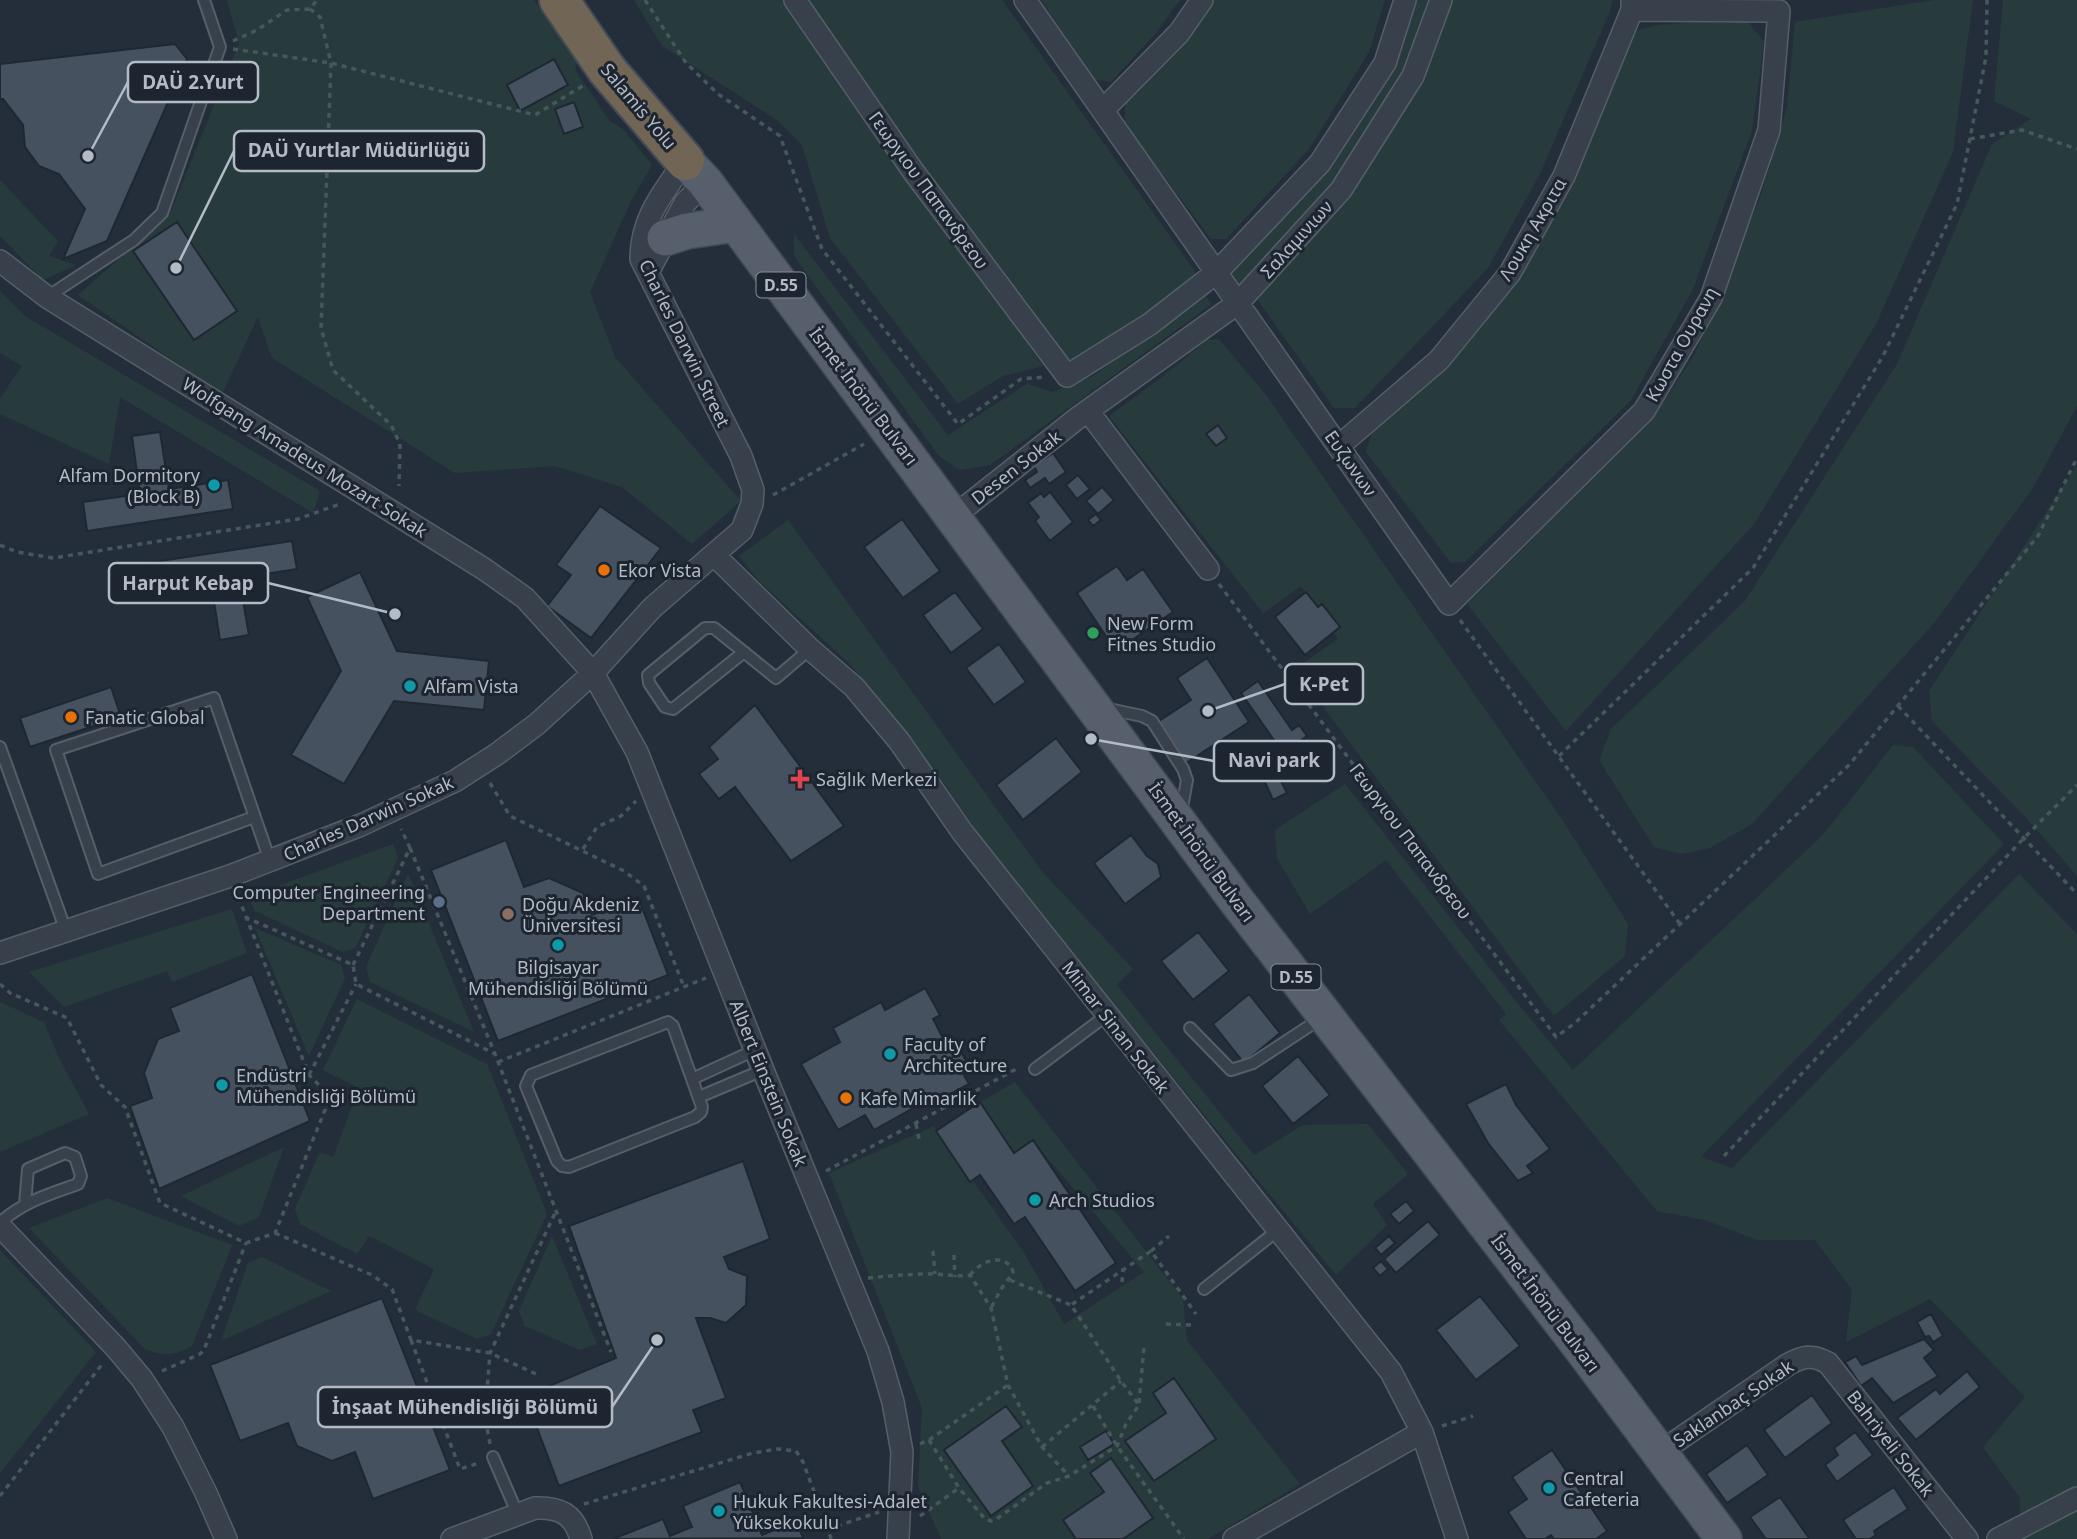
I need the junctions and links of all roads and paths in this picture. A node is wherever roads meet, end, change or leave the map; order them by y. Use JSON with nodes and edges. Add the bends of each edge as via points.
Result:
{"nodes":[{"id":1,"x":204,"y":0,"type":"edge"},
{"id":2,"x":317,"y":0,"type":"edge"},
{"id":3,"x":559,"y":0,"type":"edge"},
{"id":4,"x":590,"y":0,"type":"edge"},
{"id":5,"x":645,"y":0,"type":"edge"},
{"id":6,"x":795,"y":0,"type":"edge"},
{"id":7,"x":1025,"y":0,"type":"edge"},
{"id":8,"x":1202,"y":0,"type":"edge"},
{"id":9,"x":1405,"y":0,"type":"edge"},
{"id":10,"x":1440,"y":0,"type":"edge"},
{"id":11,"x":1987,"y":0,"type":"edge"},
{"id":12,"x":1632,"y":5,"type":"edge"},
{"id":13,"x":310,"y":9,"type":"junction"},
{"id":14,"x":220,"y":47,"type":"junction"},
{"id":15,"x":331,"y":63,"type":"junction"},
{"id":16,"x":607,"y":70,"type":"junction"},
{"id":17,"x":1103,"y":110,"type":"junction"},
{"id":18,"x":1970,"y":139,"type":"junction"},
{"id":19,"x":2077,"y":149,"type":"edge"},
{"id":20,"x":695,"y":172,"type":"junction"},
{"id":21,"x":736,"y":224,"type":"junction"},
{"id":22,"x":665,"y":238,"type":"junction"},
{"id":23,"x":0,"y":261,"type":"edge"},
{"id":24,"x":648,"y":272,"type":"junction"},
{"id":25,"x":1217,"y":272,"type":"junction"},
{"id":26,"x":47,"y":297,"type":"junction"},
{"id":27,"x":1238,"y":303,"type":"junction"},
{"id":28,"x":1067,"y":376,"type":"junction"},
{"id":29,"x":1083,"y":414,"type":"junction"},
{"id":30,"x":889,"y":430,"type":"junction"},
{"id":31,"x":1339,"y":446,"type":"junction"},
{"id":32,"x":2077,"y":458,"type":"edge"},
{"id":33,"x":399,"y":486,"type":"dead end"},
{"id":34,"x":365,"y":495,"type":"junction"},
{"id":35,"x":752,"y":504,"type":"junction"},
{"id":36,"x":954,"y":516,"type":"junction"},
{"id":37,"x":0,"y":545,"type":"edge"},
{"id":38,"x":715,"y":555,"type":"junction"},
{"id":39,"x":1208,"y":569,"type":"joint"},
{"id":40,"x":1449,"y":604,"type":"junction"},
{"id":41,"x":810,"y":649,"type":"junction"},
{"id":42,"x":744,"y":652,"type":"junction"},
{"id":43,"x":593,"y":673,"type":"junction"},
{"id":44,"x":1898,"y":706,"type":"junction"},
{"id":45,"x":0,"y":747,"type":"edge"},
{"id":46,"x":1559,"y":757,"type":"junction"},
{"id":47,"x":478,"y":766,"type":"junction"},
{"id":48,"x":2077,"y":785,"type":"edge"},
{"id":49,"x":652,"y":789,"type":"junction"},
{"id":50,"x":395,"y":810,"type":"junction"},
{"id":51,"x":254,"y":817,"type":"junction"},
{"id":52,"x":2024,"y":838,"type":"junction"},
{"id":53,"x":410,"y":848,"type":"junction"},
{"id":54,"x":583,"y":849,"type":"dead end"},
{"id":55,"x":270,"y":861,"type":"junction"},
{"id":56,"x":230,"y":876,"type":"junction"},
{"id":57,"x":2077,"y":894,"type":"edge"},
{"id":58,"x":244,"y":916,"type":"junction"},
{"id":59,"x":1680,"y":924,"type":"junction"},
{"id":60,"x":66,"y":931,"type":"junction"},
{"id":61,"x":0,"y":953,"type":"edge"},
{"id":62,"x":353,"y":965,"type":"junction"},
{"id":63,"x":724,"y":971,"type":"junction"},
{"id":64,"x":0,"y":984,"type":"edge"},
{"id":65,"x":356,"y":984,"type":"junction"},
{"id":66,"x":684,"y":987,"type":"junction"},
{"id":67,"x":1107,"y":1015,"type":"junction"},
{"id":68,"x":1325,"y":1016,"type":"junction"},
{"id":69,"x":1190,"y":1028,"type":"dead end"},
{"id":70,"x":495,"y":1054,"type":"junction"},
{"id":71,"x":759,"y":1060,"type":"junction"},
{"id":72,"x":498,"y":1062,"type":"junction"},
{"id":73,"x":1033,"y":1065,"type":"joint"},
{"id":74,"x":309,"y":1075,"type":"junction"},
{"id":75,"x":692,"y":1079,"type":"junction"},
{"id":76,"x":699,"y":1097,"type":"junction"},
{"id":77,"x":915,"y":1123,"type":"junction"},
{"id":78,"x":919,"y":1139,"type":"dead end"},
{"id":79,"x":1724,"y":1156,"type":"dead end"},
{"id":80,"x":808,"y":1181,"type":"junction"},
{"id":81,"x":24,"y":1204,"type":"junction"},
{"id":82,"x":555,"y":1213,"type":"junction"},
{"id":83,"x":0,"y":1225,"type":"edge"},
{"id":84,"x":1278,"y":1230,"type":"junction"},
{"id":85,"x":275,"y":1233,"type":"junction"},
{"id":86,"x":1169,"y":1236,"type":"dead end"},
{"id":87,"x":246,"y":1243,"type":"junction"},
{"id":88,"x":933,"y":1251,"type":"dead end"},
{"id":89,"x":1151,"y":1251,"type":"junction"},
{"id":90,"x":954,"y":1255,"type":"dead end"},
{"id":91,"x":1123,"y":1269,"type":"junction"},
{"id":92,"x":935,"y":1274,"type":"junction"},
{"id":93,"x":970,"y":1275,"type":"junction"},
{"id":94,"x":955,"y":1277,"type":"junction"},
{"id":95,"x":849,"y":1280,"type":"junction"},
{"id":96,"x":1010,"y":1280,"type":"junction"},
{"id":97,"x":1122,"y":1282,"type":"dead end"},
{"id":98,"x":1204,"y":1289,"type":"dead end"},
{"id":99,"x":1071,"y":1305,"type":"junction"},
{"id":100,"x":991,"y":1308,"type":"junction"},
{"id":101,"x":1196,"y":1314,"type":"dead end"},
{"id":102,"x":1166,"y":1324,"type":"dead end"},
{"id":103,"x":1191,"y":1325,"type":"dead end"},
{"id":104,"x":411,"y":1339,"type":"junction"},
{"id":105,"x":1144,"y":1347,"type":"dead end"},
{"id":106,"x":116,"y":1348,"type":"junction"},
{"id":107,"x":611,"y":1352,"type":"dead end"},
{"id":108,"x":490,"y":1353,"type":"junction"},
{"id":109,"x":1810,"y":1356,"type":"joint"},
{"id":110,"x":536,"y":1374,"type":"dead end"},
{"id":111,"x":142,"y":1379,"type":"junction"},
{"id":112,"x":1121,"y":1381,"type":"junction"},
{"id":113,"x":1008,"y":1385,"type":"junction"},
{"id":114,"x":1139,"y":1405,"type":"junction"},
{"id":115,"x":1093,"y":1406,"type":"junction"},
{"id":116,"x":1473,"y":1416,"type":"dead end"},
{"id":117,"x":1422,"y":1432,"type":"junction"},
{"id":118,"x":929,"y":1440,"type":"junction"},
{"id":119,"x":1117,"y":1446,"type":"junction"},
{"id":120,"x":1042,"y":1447,"type":"junction"},
{"id":121,"x":902,"y":1452,"type":"junction"},
{"id":122,"x":1659,"y":1453,"type":"junction"},
{"id":123,"x":493,"y":1457,"type":"junction"},
{"id":124,"x":1069,"y":1476,"type":"junction"},
{"id":125,"x":958,"y":1488,"type":"junction"},
{"id":126,"x":0,"y":1496,"type":"edge"},
{"id":127,"x":2077,"y":1498,"type":"edge"},
{"id":128,"x":562,"y":1511,"type":"junction"},
{"id":129,"x":518,"y":1515,"type":"junction"},
{"id":130,"x":904,"y":1527,"type":"edge"},
{"id":131,"x":828,"y":1530,"type":"junction"},
{"id":132,"x":226,"y":1539,"type":"edge"},
{"id":133,"x":452,"y":1539,"type":"edge"},
{"id":134,"x":581,"y":1539,"type":"edge"},
{"id":135,"x":831,"y":1539,"type":"edge"},
{"id":136,"x":1184,"y":1539,"type":"edge"},
{"id":137,"x":1234,"y":1539,"type":"edge"},
{"id":138,"x":1457,"y":1539,"type":"edge"},
{"id":139,"x":1724,"y":1539,"type":"edge"},
{"id":140,"x":1967,"y":1539,"type":"edge"},
{"id":141,"x":1998,"y":1539,"type":"edge"}],
"edges":[{"from":1,"to":14,"type":"lane"},
{"from":2,"to":13,"type":"path"},
{"from":3,"to":16,"type":"highway","name":"Salamis Yolu","number":"D.55"},
{"from":4,"to":20,"type":"highway","name":"Salamis Yolu","number":"D.55"},
{"from":5,"to":28,"type":"path","via":[[686,63],[718,94],[780,136],[822,249],[958,424],[1021,379]]},
{"from":6,"to":28,"type":"street","name":"Γεωργιου Παπανδρεου","via":[[913,171]]},
{"from":7,"to":17,"type":"street","name":"Ευζωνων"},
{"from":8,"to":17,"type":"street","via":[[1179,33]]},
{"from":9,"to":25,"type":"street","name":"Σαλαμινιων","via":[[1385,63],[1320,163]]},
{"from":10,"to":27,"type":"street","name":"Σαλαμινιων","via":[[1413,76],[1341,190]]},
{"from":11,"to":18,"type":"path","via":[[1986,57]]},
{"from":12,"to":31,"type":"street","name":"Λουκη Ακριτα","via":[[1564,176],[1510,273],[1439,360]]},
{"from":12,"to":40,"type":"street","name":"Κωστα Ουρανη","via":[[1779,11],[1769,130],[1711,298],[1644,411]]},
{"from":13,"to":14,"type":"path","via":[[287,10]]},
{"from":13,"to":15,"type":"path","via":[[320,17]]},
{"from":14,"to":15,"type":"path"},
{"from":14,"to":26,"type":"lane","via":[[162,213],[134,240]]},
{"from":15,"to":16,"type":"path","via":[[535,115]]},
{"from":15,"to":33,"type":"path","via":[[321,328],[333,370],[391,425],[400,444]]},
{"from":16,"to":20,"type":"highway","name":"Salamis Yolu","number":"D.55"},
{"from":17,"to":25,"type":"street","name":"Ευζωνων"},
{"from":18,"to":19,"type":"path","via":[[2022,130]]},
{"from":18,"to":46,"type":"path","via":[[1957,204],[1883,356],[1753,568]]},
{"from":20,"to":21,"type":"main road","name":"İsmet İnönü Bulvarı","number":"D.55"},
{"from":20,"to":22,"type":"street","via":[[685,203]]},
{"from":20,"to":24,"type":"street","name":"Charles Darwin Street","via":[[647,220],[641,259]]},
{"from":21,"to":22,"type":"main road"},
{"from":21,"to":30,"type":"main road","name":"İsmet İnönü Bulvarı","number":"D.55"},
{"from":22,"to":24,"type":"street"},
{"from":23,"to":26,"type":"street","name":"Wolfgang Amadeus Mozart Sokak"},
{"from":24,"to":35,"type":"street","name":"Charles Darwin Street","via":[[741,456],[753,490]]},
{"from":25,"to":27,"type":"street","name":"Ευζωνων"},
{"from":25,"to":28,"type":"street","name":"Σαλαμινιων","via":[[1150,324]]},
{"from":26,"to":34,"type":"street","name":"Wolfgang Amadeus Mozart Sokak"},
{"from":27,"to":29,"type":"street","name":"Σαλαμινιων"},
{"from":27,"to":31,"type":"street","name":"Ευζωνων"},
{"from":29,"to":36,"type":"street","name":"Desen Sokak"},
{"from":29,"to":39,"type":"street"},
{"from":30,"to":35,"type":"path"},
{"from":30,"to":36,"type":"main road","name":"İsmet İnönü Bulvarı","number":"D.55"},
{"from":31,"to":40,"type":"street","name":"Ευζωνων"},
{"from":32,"to":44,"type":"path","via":[[2038,536]]},
{"from":34,"to":37,"type":"path","via":[[298,519],[52,558]]},
{"from":34,"to":43,"type":"street","name":"Wolfgang Amadeus Mozart Sokak","via":[[525,598]]},
{"from":35,"to":38,"type":"street","name":"Charles Darwin Sokak","via":[[742,530]]},
{"from":36,"to":68,"type":"main road","name":"İsmet İnönü Bulvarı","number":"D.55"},
{"from":38,"to":41,"type":"street","name":"Mimar Sinan Sokak"},
{"from":38,"to":43,"type":"street","name":"Charles Darwin Sokak","via":[[652,608]]},
{"from":39,"to":59,"type":"path","name":"Γεωργιου Παπανδρεου","via":[[1556,1037]]},
{"from":40,"to":46,"type":"path"},
{"from":41,"to":42,"type":"lane","via":[[776,678]]},
{"from":41,"to":67,"type":"street","name":"Mimar Sinan Sokak","via":[[854,687],[891,731],[963,833]]},
{"from":42,"to":42,"type":"lane","via":[[714,628],[705,628],[648,675],[649,683],[665,707],[673,709]]},
{"from":43,"to":47,"type":"street","name":"Charles Darwin Sokak","via":[[537,724]]},
{"from":43,"to":49,"type":"street","name":"Albert Einstein Sokak"},
{"from":44,"to":52,"type":"path"},
{"from":44,"to":59,"type":"path","via":[[1849,765]]},
{"from":45,"to":60,"type":"lane"},
{"from":46,"to":59,"type":"path"},
{"from":47,"to":50,"type":"street","name":"Charles Darwin Sokak"},
{"from":47,"to":66,"type":"path","via":[[510,816],[624,871],[644,886]]},
{"from":48,"to":52,"type":"path"},
{"from":49,"to":54,"type":"path","via":[[621,816],[597,827]]},
{"from":49,"to":63,"type":"street","name":"Albert Einstein Sokak"},
{"from":50,"to":53,"type":"path"},
{"from":50,"to":55,"type":"street","name":"Charles Darwin Sokak"},
{"from":51,"to":51,"type":"lane","via":[[214,698],[56,750],[98,874]]},
{"from":51,"to":55,"type":"lane"},
{"from":52,"to":57,"type":"path"},
{"from":52,"to":79,"type":"path"},
{"from":53,"to":62,"type":"path"},
{"from":53,"to":70,"type":"path"},
{"from":55,"to":56,"type":"street","name":"Charles Darwin Sokak"},
{"from":56,"to":58,"type":"path"},
{"from":56,"to":60,"type":"street","name":"Charles Darwin Sokak"},
{"from":58,"to":62,"type":"path"},
{"from":58,"to":74,"type":"path"},
{"from":60,"to":61,"type":"street","name":"Charles Darwin Sokak"},
{"from":62,"to":65,"type":"path"},
{"from":63,"to":66,"type":"path"},
{"from":63,"to":71,"type":"street","name":"Albert Einstein Sokak"},
{"from":64,"to":87,"type":"path","via":[[10,993],[67,1018],[101,1084],[125,1107],[160,1203]]},
{"from":65,"to":70,"type":"path"},
{"from":65,"to":74,"type":"path"},
{"from":66,"to":72,"type":"path"},
{"from":67,"to":73,"type":"lane"},
{"from":67,"to":84,"type":"street","name":"Mimar Sinan Sokak"},
{"from":68,"to":69,"type":"lane","via":[[1253,1062],[1231,1070]]},
{"from":68,"to":122,"type":"main road","name":"İsmet İnönü Bulvarı","number":"D.55"},
{"from":70,"to":72,"type":"path"},
{"from":71,"to":75,"type":"lane"},
{"from":71,"to":76,"type":"lane"},
{"from":71,"to":80,"type":"street","name":"Albert Einstein Sokak"},
{"from":72,"to":82,"type":"path"},
{"from":73,"to":77,"type":"path"},
{"from":74,"to":85,"type":"path","via":[[319,1085],[325,1110]]},
{"from":75,"to":76,"type":"lane"},
{"from":75,"to":76,"type":"lane","via":[[668,1023],[531,1075],[526,1086],[557,1161],[569,1167],[695,1116],[701,1112]]},
{"from":77,"to":78,"type":"path"},
{"from":77,"to":80,"type":"path"},
{"from":80,"to":95,"type":"street","name":"Albert Einstein Sokak"},
{"from":81,"to":81,"type":"lane","via":[[78,1184],[81,1176],[75,1157],[65,1153],[27,1169]]},
{"from":81,"to":83,"type":"lane"},
{"from":82,"to":107,"type":"path"},
{"from":82,"to":108,"type":"path"},
{"from":83,"to":106,"type":"street"},
{"from":84,"to":98,"type":"lane"},
{"from":84,"to":117,"type":"street","name":"Mimar Sinan Sokak","via":[[1391,1371]]},
{"from":85,"to":87,"type":"path"},
{"from":85,"to":104,"type":"path","via":[[372,1275],[392,1289]]},
{"from":86,"to":89,"type":"path"},
{"from":87,"to":111,"type":"path","via":[[200,1354]]},
{"from":88,"to":92,"type":"path"},
{"from":89,"to":91,"type":"path"},
{"from":89,"to":101,"type":"path"},
{"from":90,"to":94,"type":"path"},
{"from":91,"to":97,"type":"path"},
{"from":91,"to":99,"type":"path"},
{"from":92,"to":94,"type":"path"},
{"from":92,"to":95,"type":"path"},
{"from":93,"to":94,"type":"path"},
{"from":93,"to":96,"type":"path","via":[[983,1263],[1000,1260],[1012,1267]]},
{"from":93,"to":100,"type":"path"},
{"from":95,"to":121,"type":"street","name":"Albert Einstein Sokak","via":[[878,1351]]},
{"from":96,"to":99,"type":"path"},
{"from":96,"to":100,"type":"path"},
{"from":99,"to":112,"type":"path"},
{"from":100,"to":113,"type":"path"},
{"from":102,"to":103,"type":"path"},
{"from":104,"to":108,"type":"path"},
{"from":104,"to":123,"type":"path","via":[[460,1469]]},
{"from":105,"to":114,"type":"path"},
{"from":106,"to":111,"type":"street"},
{"from":106,"to":126,"type":"path"},
{"from":108,"to":110,"type":"path"},
{"from":108,"to":123,"type":"path","via":[[485,1416]]},
{"from":109,"to":122,"type":"street","name":"Saklanbaç Sokak","via":[[1787,1364]]},
{"from":109,"to":140,"type":"street","name":"Bahriyeli Sokak","via":[[1828,1363]]},
{"from":111,"to":132,"type":"street","via":[[173,1427]]},
{"from":112,"to":114,"type":"path"},
{"from":112,"to":115,"type":"path"},
{"from":113,"to":118,"type":"path"},
{"from":113,"to":120,"type":"path"},
{"from":114,"to":119,"type":"path"},
{"from":115,"to":119,"type":"path"},
{"from":115,"to":120,"type":"path"},
{"from":116,"to":117,"type":"path"},
{"from":117,"to":137,"type":"street"},
{"from":117,"to":138,"type":"street","name":"Mimar Sinan Sokak"},
{"from":118,"to":121,"type":"path"},
{"from":118,"to":125,"type":"path"},
{"from":119,"to":124,"type":"path"},
{"from":119,"to":136,"type":"path"},
{"from":120,"to":124,"type":"path"},
{"from":121,"to":130,"type":"street","name":"Albert Einstein Sokak"},
{"from":122,"to":139,"type":"main road","name":"İsmet İnönü Bulvarı","number":"D.55"},
{"from":123,"to":129,"type":"lane"},
{"from":124,"to":125,"type":"path","via":[[1047,1483],[991,1521]]},
{"from":125,"to":130,"type":"path"},
{"from":127,"to":141,"type":"street"},
{"from":128,"to":129,"type":"street","via":[[535,1508]]},
{"from":128,"to":131,"type":"path","via":[[778,1449],[796,1451],[803,1462]]},
{"from":128,"to":134,"type":"street","via":[[573,1518]]},
{"from":129,"to":133,"type":"street"},
{"from":130,"to":131,"type":"path"},
{"from":131,"to":135,"type":"path"}]}
